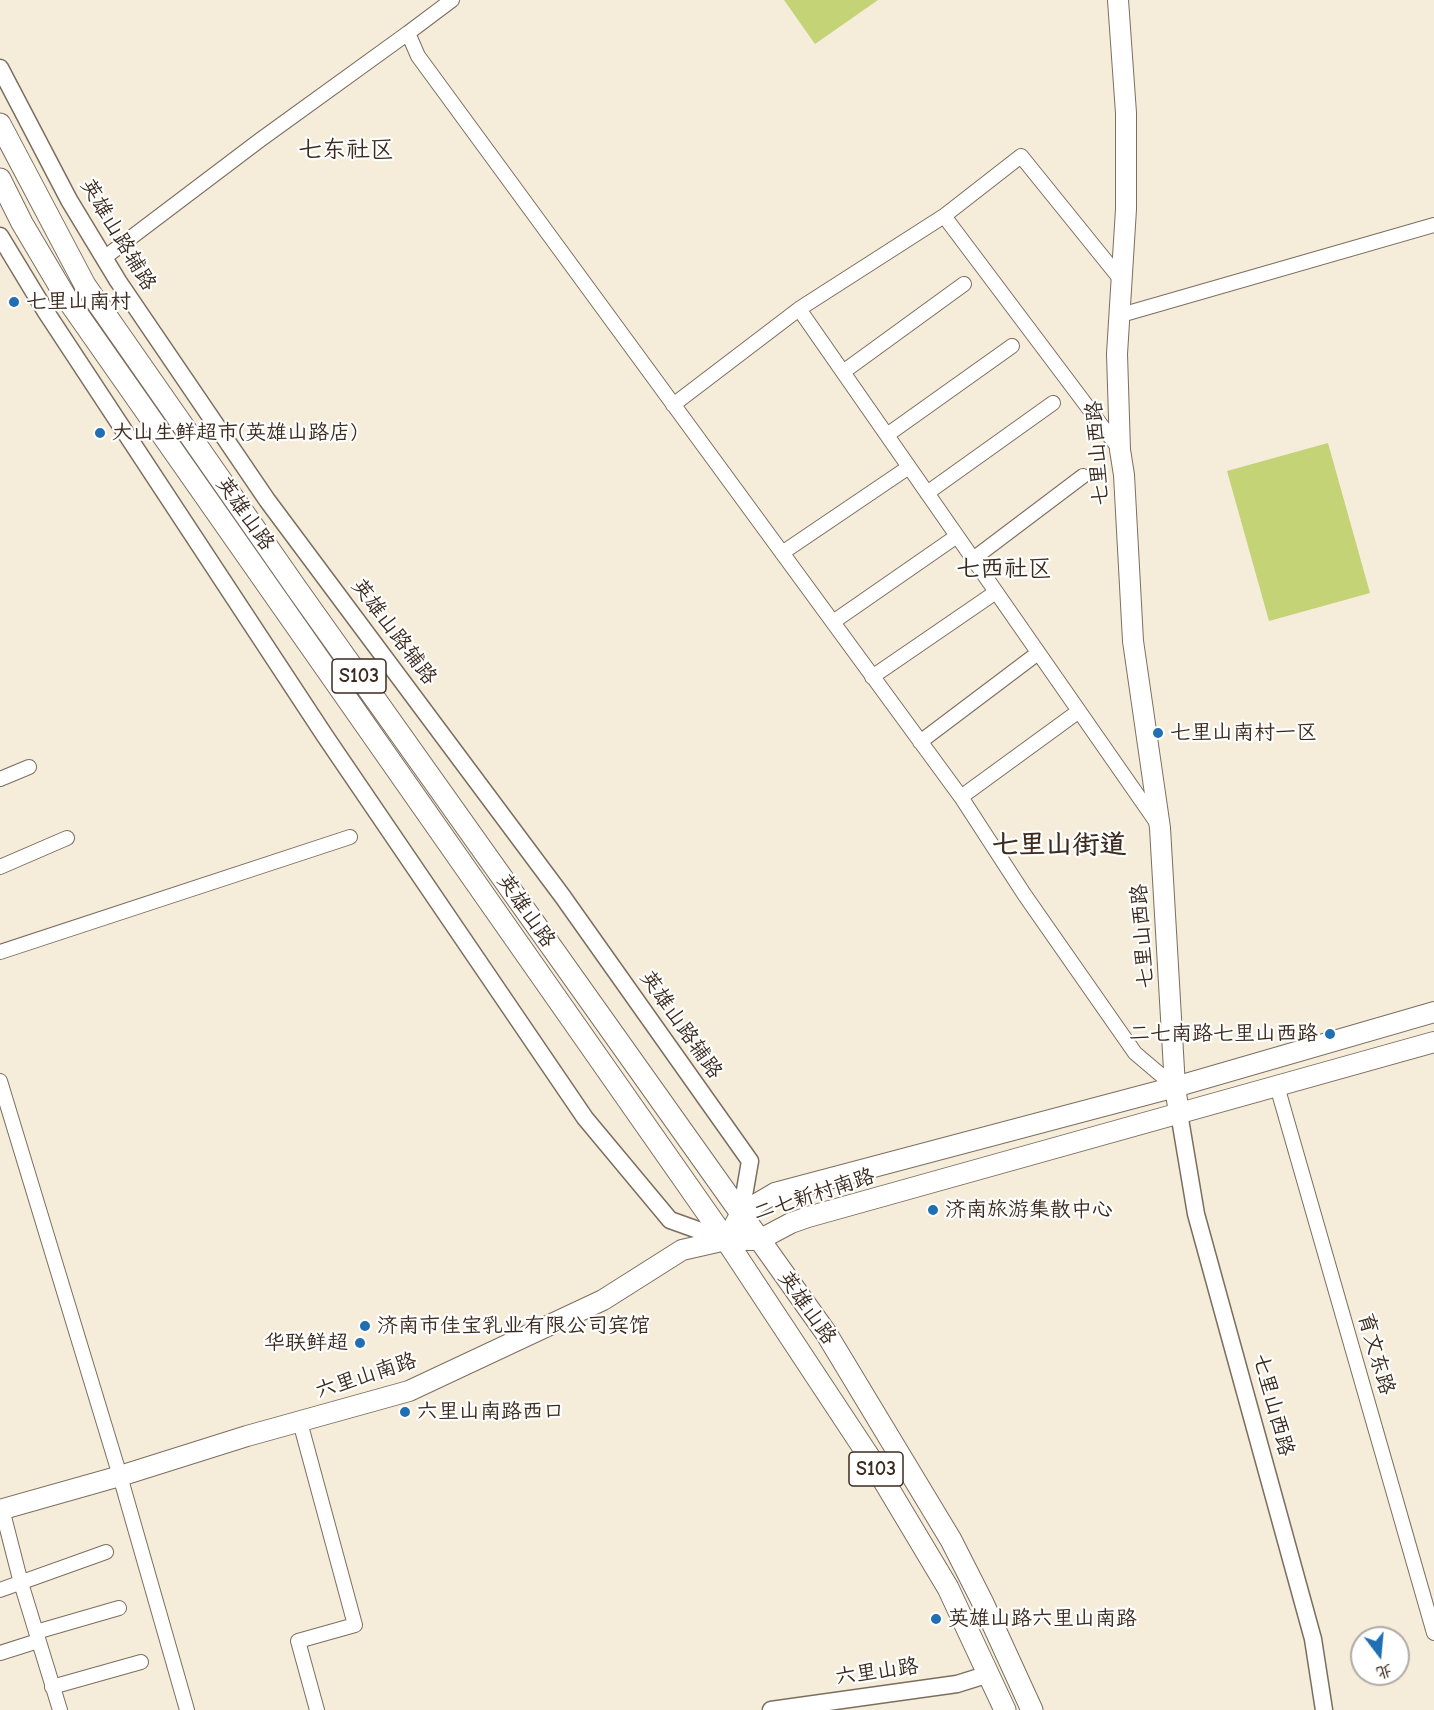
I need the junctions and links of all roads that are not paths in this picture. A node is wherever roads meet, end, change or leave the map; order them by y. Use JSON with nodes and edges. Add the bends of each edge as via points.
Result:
{"nodes":[{"id":1,"x":452,"y":0,"type":"edge"},
{"id":2,"x":1118,"y":0,"type":"edge"},
{"id":3,"x":408,"y":33,"type":"junction"},
{"id":4,"x":0,"y":68,"type":"edge"},
{"id":5,"x":0,"y":124,"type":"edge"},
{"id":6,"x":0,"y":179,"type":"edge"},
{"id":7,"x":944,"y":216,"type":"junction"},
{"id":8,"x":1434,"y":225,"type":"edge"},
{"id":9,"x":0,"y":236,"type":"edge"},
{"id":10,"x":104,"y":258,"type":"junction"},
{"id":11,"x":1122,"y":281,"type":"junction"},
{"id":12,"x":964,"y":284,"type":"dead end"},
{"id":13,"x":799,"y":309,"type":"junction"},
{"id":14,"x":1121,"y":315,"type":"junction"},
{"id":15,"x":1012,"y":346,"type":"dead end"},
{"id":16,"x":843,"y":372,"type":"junction"},
{"id":17,"x":1053,"y":403,"type":"dead end"},
{"id":18,"x":673,"y":405,"type":"junction"},
{"id":19,"x":887,"y":435,"type":"junction"},
{"id":20,"x":1120,"y":450,"type":"junction"},
{"id":21,"x":909,"y":467,"type":"junction"},
{"id":22,"x":1083,"y":476,"type":"dead end"},
{"id":23,"x":927,"y":494,"type":"junction"},
{"id":24,"x":957,"y":536,"type":"junction"},
{"id":25,"x":782,"y":553,"type":"junction"},
{"id":26,"x":973,"y":559,"type":"junction"},
{"id":27,"x":996,"y":592,"type":"junction"},
{"id":28,"x":832,"y":622,"type":"junction"},
{"id":29,"x":1038,"y":653,"type":"junction"},
{"id":30,"x":872,"y":677,"type":"junction"},
{"id":31,"x":1079,"y":711,"type":"junction"},
{"id":32,"x":920,"y":742,"type":"junction"},
{"id":33,"x":29,"y":767,"type":"dead end"},
{"id":34,"x":0,"y":779,"type":"edge"},
{"id":35,"x":961,"y":797,"type":"junction"},
{"id":36,"x":1160,"y":828,"type":"junction"},
{"id":37,"x":350,"y":837,"type":"dead end"},
{"id":38,"x":67,"y":838,"type":"dead end"},
{"id":39,"x":0,"y":867,"type":"edge"},
{"id":40,"x":0,"y":952,"type":"edge"},
{"id":41,"x":1434,"y":1012,"type":"edge"},
{"id":42,"x":1434,"y":1042,"type":"edge"},
{"id":43,"x":1277,"y":1086,"type":"junction"},
{"id":44,"x":1,"y":1088,"type":"edge"},
{"id":45,"x":1175,"y":1088,"type":"junction"},
{"id":46,"x":1179,"y":1113,"type":"junction"},
{"id":47,"x":741,"y":1213,"type":"junction"},
{"id":48,"x":726,"y":1240,"type":"junction"},
{"id":49,"x":759,"y":1240,"type":"junction"},
{"id":50,"x":300,"y":1422,"type":"junction"},
{"id":51,"x":120,"y":1476,"type":"junction"},
{"id":52,"x":1,"y":1510,"type":"edge"},
{"id":53,"x":106,"y":1552,"type":"dead end"},
{"id":54,"x":21,"y":1583,"type":"junction"},
{"id":55,"x":0,"y":1590,"type":"edge"},
{"id":56,"x":119,"y":1608,"type":"dead end"},
{"id":57,"x":1434,"y":1633,"type":"edge"},
{"id":58,"x":37,"y":1637,"type":"junction"},
{"id":59,"x":0,"y":1653,"type":"edge"},
{"id":60,"x":141,"y":1662,"type":"dead end"},
{"id":61,"x":989,"y":1674,"type":"junction"},
{"id":62,"x":52,"y":1687,"type":"junction"},
{"id":63,"x":59,"y":1708,"type":"edge"},
{"id":64,"x":44,"y":1710,"type":"edge"},
{"id":65,"x":187,"y":1710,"type":"edge"},
{"id":66,"x":317,"y":1710,"type":"edge"},
{"id":67,"x":771,"y":1710,"type":"edge"},
{"id":68,"x":1005,"y":1710,"type":"edge"},
{"id":69,"x":1032,"y":1710,"type":"edge"},
{"id":70,"x":1324,"y":1710,"type":"edge"}],
"edges":[{"from":1,"to":3,"type":"street"},
{"from":2,"to":11,"type":"main road","name":"七里山西路","via":[[1126,113]]},
{"from":3,"to":10,"type":"street"},
{"from":3,"to":18,"type":"street","via":[[418,56]]},
{"from":4,"to":10,"type":"street","name":"英雄山路辅路"},
{"from":5,"to":47,"type":"main road","name":"英雄山路","number":"S103","via":[[86,285]]},
{"from":6,"to":48,"type":"main road","name":"英雄山路","number":"S103","via":[[68,299]]},
{"from":7,"to":11,"type":"street","via":[[1021,156]]},
{"from":7,"to":13,"type":"street"},
{"from":7,"to":20,"type":"street"},
{"from":8,"to":14,"type":"street"},
{"from":9,"to":48,"type":"street","via":[[325,736],[585,1118],[670,1220]]},
{"from":10,"to":47,"type":"street","name":"英雄山路辅路","via":[[267,500],[563,897],[750,1161]]},
{"from":11,"to":14,"type":"main road","name":"七里山西路"},
{"from":12,"to":16,"type":"street"},
{"from":13,"to":16,"type":"street"},
{"from":13,"to":18,"type":"street"},
{"from":14,"to":20,"type":"main road","name":"七里山西路","via":[[1117,354]]},
{"from":15,"to":19,"type":"street"},
{"from":16,"to":19,"type":"street"},
{"from":17,"to":23,"type":"street"},
{"from":18,"to":25,"type":"street"},
{"from":19,"to":21,"type":"street"},
{"from":20,"to":36,"type":"main road","name":"七里山西路","via":[[1133,641]]},
{"from":21,"to":23,"type":"street"},
{"from":21,"to":25,"type":"street"},
{"from":22,"to":26,"type":"street"},
{"from":23,"to":24,"type":"street"},
{"from":24,"to":26,"type":"street"},
{"from":24,"to":28,"type":"street"},
{"from":25,"to":28,"type":"street"},
{"from":26,"to":27,"type":"street"},
{"from":27,"to":29,"type":"street"},
{"from":27,"to":30,"type":"street"},
{"from":28,"to":30,"type":"street"},
{"from":29,"to":31,"type":"street"},
{"from":29,"to":32,"type":"street"},
{"from":30,"to":32,"type":"street"},
{"from":31,"to":35,"type":"street"},
{"from":31,"to":36,"type":"street"},
{"from":32,"to":35,"type":"street"},
{"from":33,"to":34,"type":"street"},
{"from":35,"to":45,"type":"street","via":[[1135,1053]]},
{"from":36,"to":45,"type":"main road","name":"七里山西路"},
{"from":37,"to":40,"type":"street"},
{"from":38,"to":39,"type":"street"},
{"from":41,"to":45,"type":"main road","name":"二七新村南路"},
{"from":42,"to":43,"type":"main road","name":"二七新村南路"},
{"from":43,"to":46,"type":"main road","name":"二七新村南路"},
{"from":43,"to":57,"type":"street","name":"育文东路"},
{"from":44,"to":51,"type":"street"},
{"from":45,"to":46,"type":"main road","name":"七里山西路"},
{"from":45,"to":47,"type":"main road","name":"二七新村南路","via":[[782,1191]]},
{"from":46,"to":49,"type":"main road","name":"二七新村南路","via":[[808,1217]]},
{"from":46,"to":70,"type":"street","name":"七里山西路","via":[[1196,1214],[1313,1639]]},
{"from":47,"to":48,"type":"main road","name":"二七新村南路"},
{"from":47,"to":49,"type":"main road","name":"英雄山路","number":"S103"},
{"from":48,"to":49,"type":"main road","name":"二七新村南路"},
{"from":48,"to":50,"type":"main road","name":"六里山南路","via":[[682,1250],[603,1300],[409,1391]]},
{"from":48,"to":61,"type":"main road","name":"英雄山路","number":"S103","via":[[922,1543]]},
{"from":49,"to":69,"type":"main road","name":"英雄山路","number":"S103","via":[[826,1334],[951,1540]]},
{"from":50,"to":51,"type":"main road","name":"六里山南路"},
{"from":50,"to":66,"type":"street","via":[[355,1625],[298,1641]]},
{"from":51,"to":52,"type":"main road","name":"六里山南路"},
{"from":51,"to":65,"type":"street"},
{"from":52,"to":54,"type":"street"},
{"from":53,"to":54,"type":"street"},
{"from":54,"to":55,"type":"street"},
{"from":54,"to":58,"type":"street"},
{"from":56,"to":58,"type":"street"},
{"from":58,"to":59,"type":"street"},
{"from":58,"to":62,"type":"street"},
{"from":60,"to":62,"type":"street"},
{"from":61,"to":67,"type":"street","name":"六里山路","via":[[957,1684]]},
{"from":61,"to":68,"type":"main road","name":"英雄山路","number":"S103"},
{"from":62,"to":63,"type":"street"},
{"from":63,"to":64,"type":"street"}]}
